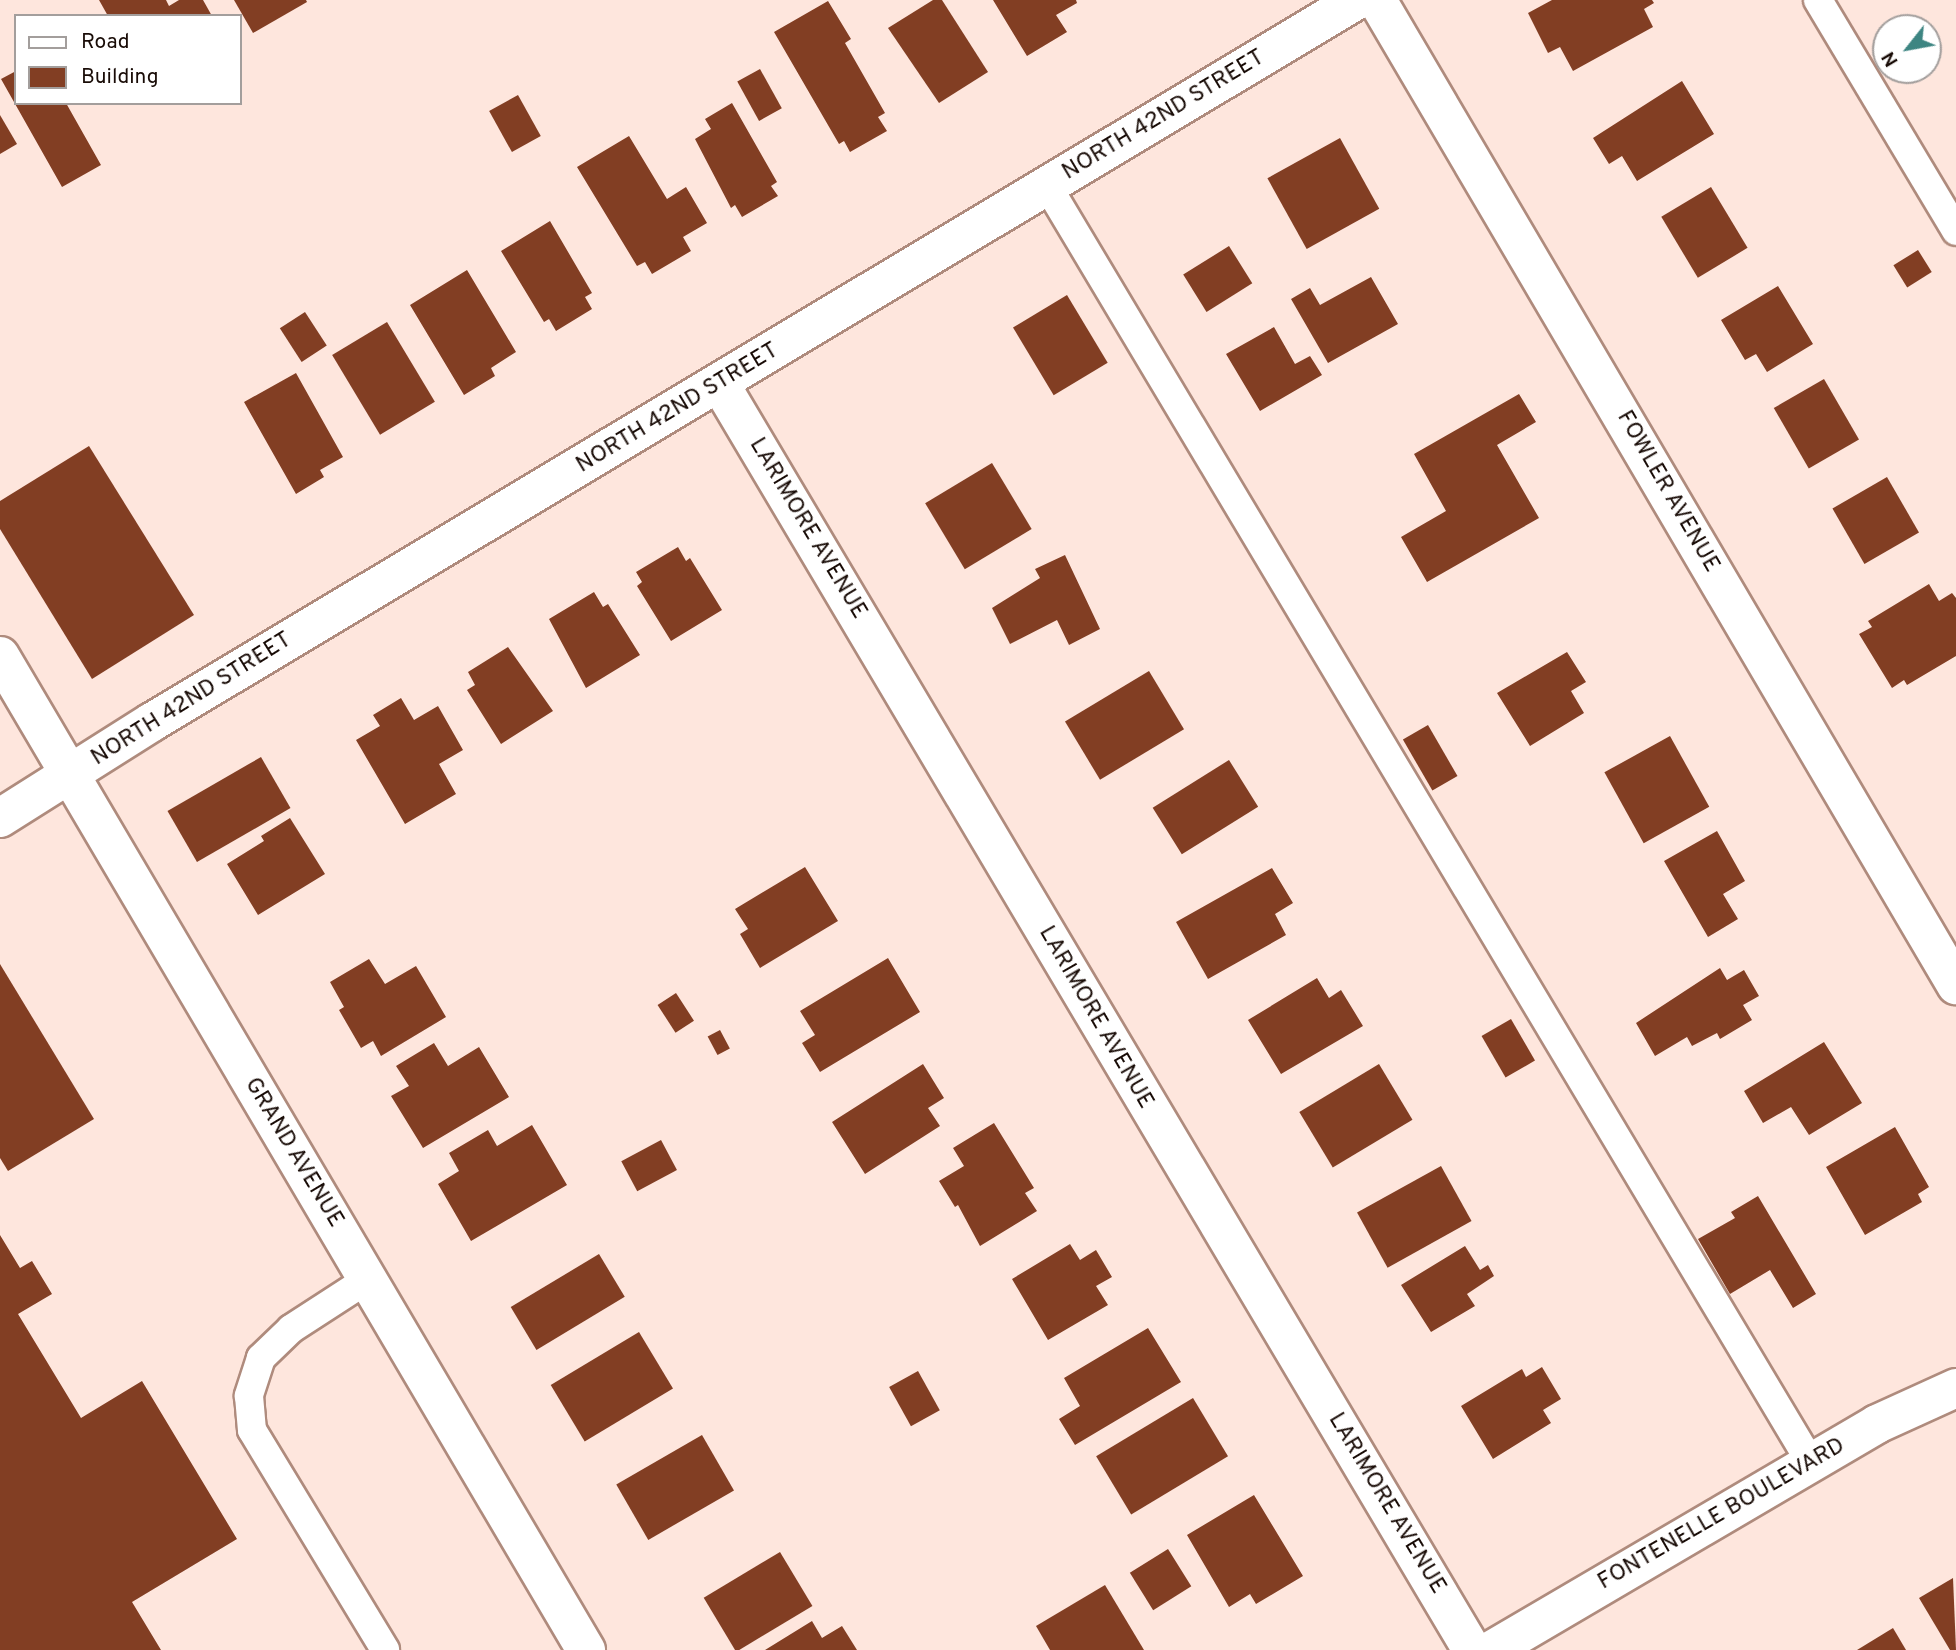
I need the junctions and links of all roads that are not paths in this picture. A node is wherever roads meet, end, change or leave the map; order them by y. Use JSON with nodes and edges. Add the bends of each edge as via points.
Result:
{"nodes":[{"id":1,"x":1357,"y":0,"type":"edge"},
{"id":2,"x":1377,"y":0,"type":"edge"},
{"id":3,"x":1818,"y":0,"type":"edge"},
{"id":4,"x":1048,"y":187,"type":"junction"},
{"id":5,"x":1956,"y":231,"type":"edge"},
{"id":6,"x":720,"y":384,"type":"junction"},
{"id":7,"x":0,"y":656,"type":"edge"},
{"id":8,"x":71,"y":775,"type":"junction"},
{"id":9,"x":0,"y":818,"type":"edge"},
{"id":10,"x":1956,"y":985,"type":"edge"},
{"id":11,"x":368,"y":1279,"type":"junction"},
{"id":12,"x":1956,"y":1388,"type":"edge"},
{"id":13,"x":1811,"y":1463,"type":"junction"},
{"id":14,"x":385,"y":1650,"type":"edge"},
{"id":15,"x":586,"y":1650,"type":"edge"},
{"id":16,"x":1472,"y":1650,"type":"edge"},
{"id":17,"x":1492,"y":1650,"type":"edge"}],
"edges":[{"from":1,"to":4,"type":"street","name":"NORTH 42ND STREET"},
{"from":2,"to":10,"type":"street","name":"FOWLER AVENUE"},
{"from":3,"to":5,"type":"lane"},
{"from":4,"to":6,"type":"street","name":"NORTH 42ND STREET"},
{"from":4,"to":13,"type":"lane"},
{"from":6,"to":8,"type":"street","name":"NORTH 42ND STREET","via":[[152,722]]},
{"from":6,"to":16,"type":"street","name":"LARIMORE AVENUE"},
{"from":7,"to":8,"type":"street","name":"GRAND AVENUE"},
{"from":8,"to":9,"type":"street","name":"NORTH 42ND STREET"},
{"from":8,"to":11,"type":"street","name":"GRAND AVENUE"},
{"from":11,"to":14,"type":"lane","via":[[291,1329],[261,1358],[248,1396],[252,1430]]},
{"from":11,"to":15,"type":"street","name":"GRAND AVENUE"},
{"from":12,"to":13,"type":"street","name":"FONTENELLE BOULEVARD","via":[[1877,1424]]},
{"from":13,"to":17,"type":"street","name":"FONTENELLE BOULEVARD"}]}
